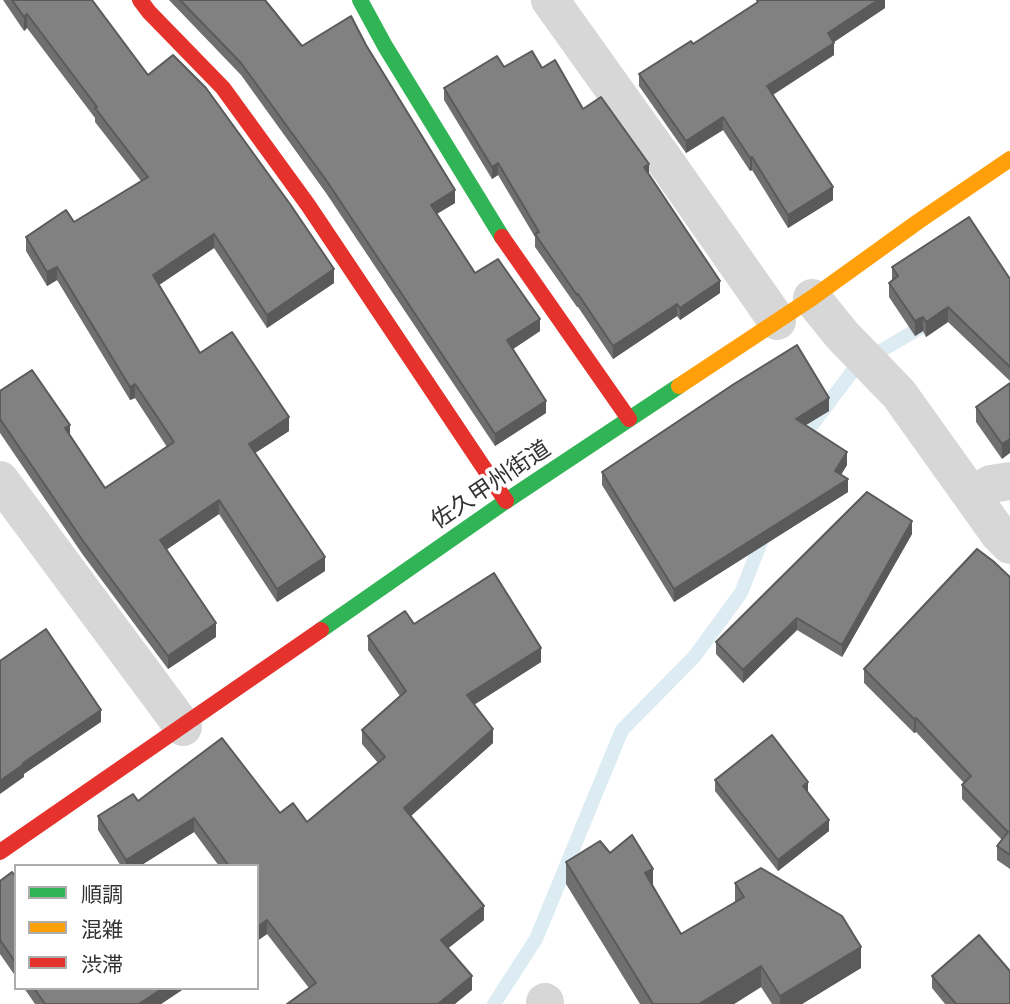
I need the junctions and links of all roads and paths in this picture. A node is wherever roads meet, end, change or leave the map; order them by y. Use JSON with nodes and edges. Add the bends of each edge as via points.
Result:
{"nodes":[{"id":1,"x":140,"y":0,"type":"edge"},
{"id":2,"x":360,"y":0,"type":"edge"},
{"id":3,"x":550,"y":0,"type":"edge"},
{"id":4,"x":1010,"y":159,"type":"edge"},
{"id":5,"x":812,"y":298,"type":"junction"},
{"id":6,"x":777,"y":321,"type":"junction"},
{"id":7,"x":629,"y":419,"type":"junction"},
{"id":8,"x":0,"y":481,"type":"edge"},
{"id":9,"x":1010,"y":481,"type":"edge"},
{"id":10,"x":972,"y":495,"type":"junction"},
{"id":11,"x":506,"y":501,"type":"junction"},
{"id":12,"x":1010,"y":545,"type":"edge"},
{"id":13,"x":183,"y":727,"type":"junction"},
{"id":14,"x":0,"y":852,"type":"edge"}],
"edges":[{"from":1,"to":11,"type":"street","via":[[223,88],[308,205]]},
{"from":2,"to":7,"type":"street","via":[[510,250]]},
{"from":3,"to":6,"type":"street"},
{"from":4,"to":5,"type":"street","name":"佐久甲州街道"},
{"from":5,"to":6,"type":"street","name":"佐久甲州街道"},
{"from":5,"to":10,"type":"street","via":[[899,394]]},
{"from":6,"to":7,"type":"street","name":"佐久甲州街道"},
{"from":7,"to":11,"type":"street","name":"佐久甲州街道"},
{"from":8,"to":13,"type":"street"},
{"from":9,"to":10,"type":"street","via":[[991,484]]},
{"from":10,"to":12,"type":"street"},
{"from":11,"to":13,"type":"street","name":"佐久甲州街道"},
{"from":13,"to":14,"type":"street","name":"佐久甲州街道"}]}
